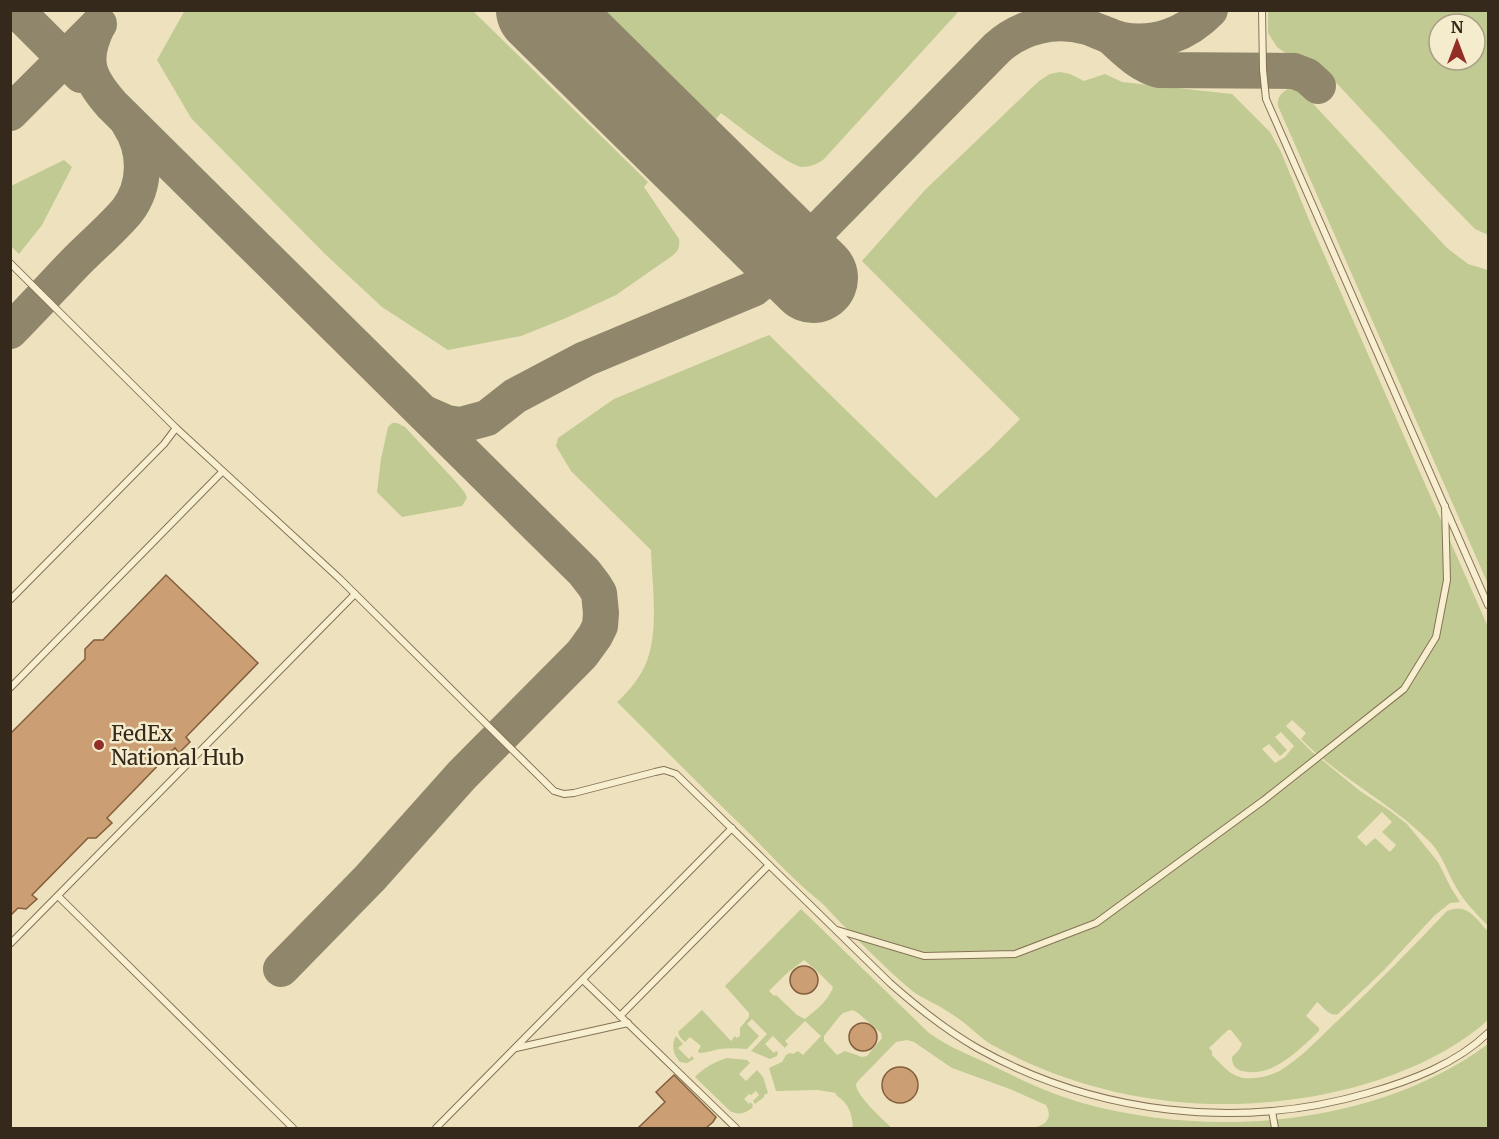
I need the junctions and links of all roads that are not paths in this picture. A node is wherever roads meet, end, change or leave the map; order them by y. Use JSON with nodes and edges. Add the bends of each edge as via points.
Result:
{"nodes":[{"id":1,"x":1262,"y":10,"type":"edge"},
{"id":2,"x":10,"y":262,"type":"edge"},
{"id":3,"x":176,"y":428,"type":"junction"},
{"id":4,"x":222,"y":472,"type":"junction"},
{"id":5,"x":1445,"y":506,"type":"junction"},
{"id":6,"x":355,"y":594,"type":"junction"},
{"id":7,"x":10,"y":600,"type":"edge"},
{"id":8,"x":1488,"y":605,"type":"edge"},
{"id":9,"x":10,"y":688,"type":"edge"},
{"id":10,"x":732,"y":828,"type":"junction"},
{"id":11,"x":769,"y":865,"type":"junction"},
{"id":12,"x":58,"y":896,"type":"junction"},
{"id":13,"x":835,"y":929,"type":"junction"},
{"id":14,"x":10,"y":944,"type":"edge"},
{"id":15,"x":583,"y":980,"type":"junction"},
{"id":16,"x":620,"y":1016,"type":"junction"},
{"id":17,"x":628,"y":1023,"type":"junction"},
{"id":18,"x":1488,"y":1033,"type":"edge"},
{"id":19,"x":516,"y":1048,"type":"junction"},
{"id":20,"x":1272,"y":1112,"type":"junction"},
{"id":21,"x":293,"y":1128,"type":"edge"},
{"id":22,"x":436,"y":1128,"type":"edge"},
{"id":23,"x":736,"y":1128,"type":"edge"},
{"id":24,"x":1275,"y":1128,"type":"edge"}],
"edges":[{"from":1,"to":5,"type":"lane","via":[[1266,99]]},
{"from":2,"to":3,"type":"lane"},
{"from":3,"to":4,"type":"lane"},
{"from":3,"to":7,"type":"lane"},
{"from":4,"to":6,"type":"lane"},
{"from":4,"to":9,"type":"lane"},
{"from":5,"to":8,"type":"lane"},
{"from":5,"to":13,"type":"lane","via":[[1448,580],[1436,637],[1404,689],[1264,800],[1096,923],[1015,954],[924,956]]},
{"from":6,"to":10,"type":"lane","via":[[554,791],[574,793],[669,771]]},
{"from":6,"to":12,"type":"lane"},
{"from":10,"to":11,"type":"lane"},
{"from":10,"to":15,"type":"lane"},
{"from":11,"to":13,"type":"lane"},
{"from":11,"to":16,"type":"lane"},
{"from":12,"to":14,"type":"lane"},
{"from":12,"to":21,"type":"lane"},
{"from":13,"to":20,"type":"lane","via":[[924,1012],[977,1048],[1020,1069],[1056,1084],[1136,1106],[1192,1112]]},
{"from":15,"to":16,"type":"lane"},
{"from":15,"to":19,"type":"lane"},
{"from":16,"to":17,"type":"lane"},
{"from":17,"to":19,"type":"lane"},
{"from":17,"to":23,"type":"lane"},
{"from":18,"to":20,"type":"lane","via":[[1464,1052],[1382,1089]]},
{"from":19,"to":22,"type":"lane"},
{"from":20,"to":24,"type":"lane"}]}
